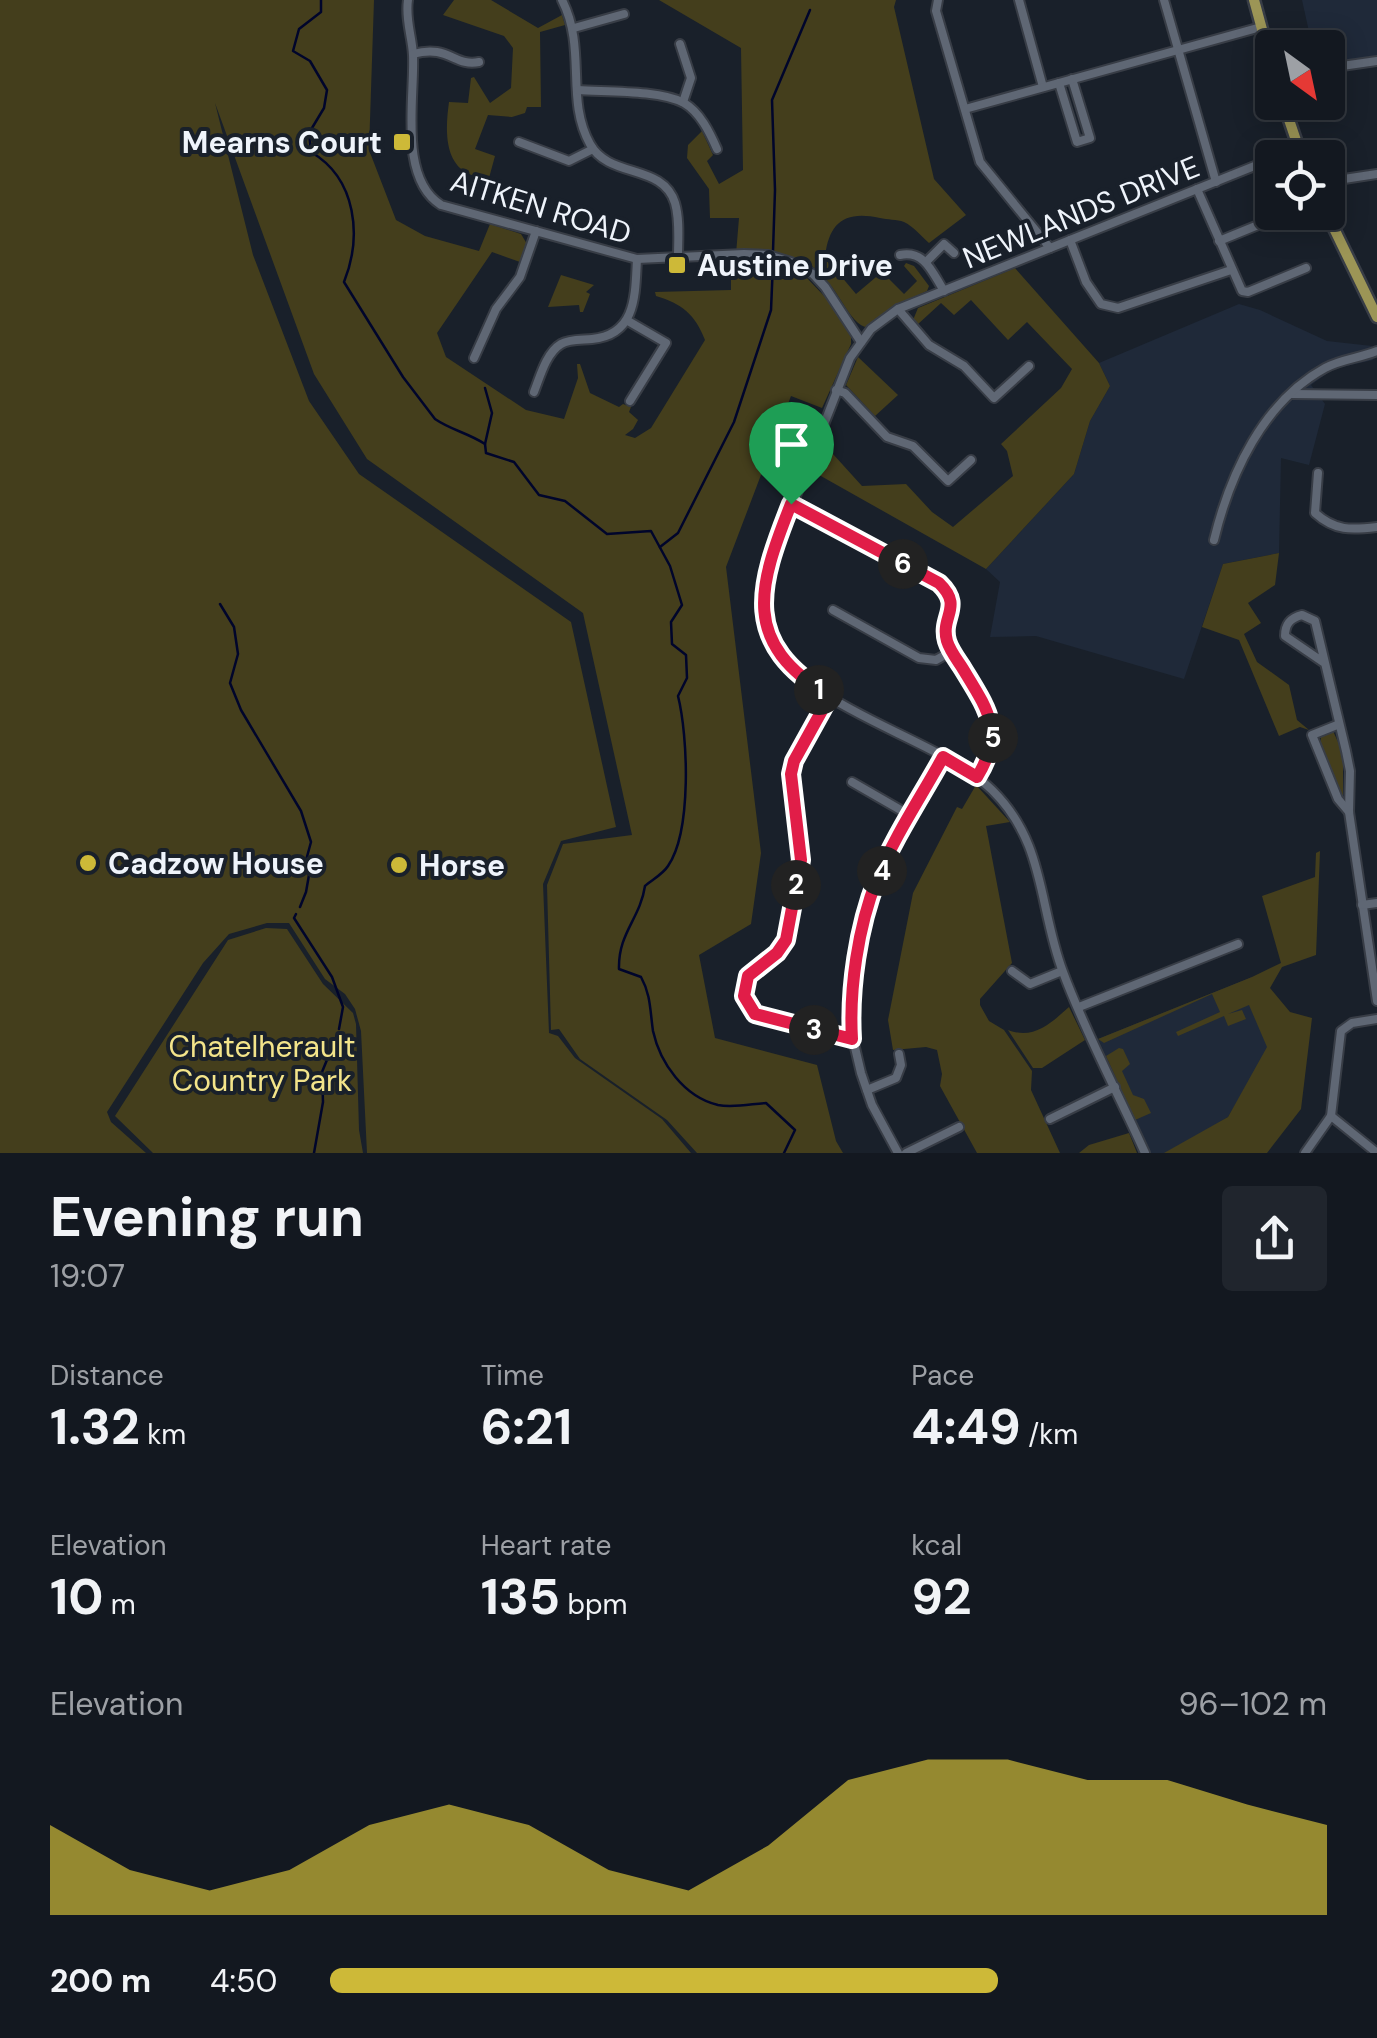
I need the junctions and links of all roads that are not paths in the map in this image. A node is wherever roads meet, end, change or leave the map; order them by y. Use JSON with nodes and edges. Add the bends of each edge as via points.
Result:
{"nodes":[{"id":1,"x":408,"y":0,"type":"edge"},
{"id":2,"x":562,"y":0,"type":"edge"},
{"id":3,"x":938,"y":0,"type":"edge"},
{"id":4,"x":1019,"y":0,"type":"edge"},
{"id":5,"x":1164,"y":0,"type":"edge"},
{"id":6,"x":1254,"y":0,"type":"edge"},
{"id":7,"x":624,"y":14,"type":"dead end"},
{"id":8,"x":1261,"y":27,"type":"junction"},
{"id":9,"x":574,"y":28,"type":"junction"},
{"id":10,"x":1262,"y":30,"type":"edge"},
{"id":11,"x":680,"y":44,"type":"dead end"},
{"id":12,"x":1178,"y":49,"type":"junction"},
{"id":13,"x":413,"y":54,"type":"junction"},
{"id":14,"x":1377,"y":61,"type":"edge"},
{"id":15,"x":480,"y":62,"type":"dead end"},
{"id":16,"x":1345,"y":66,"type":"edge"},
{"id":17,"x":1072,"y":79,"type":"junction"},
{"id":18,"x":1059,"y":82,"type":"junction"},
{"id":19,"x":1043,"y":87,"type":"junction"},
{"id":20,"x":578,"y":90,"type":"junction"},
{"id":21,"x":683,"y":102,"type":"junction"},
{"id":22,"x":965,"y":109,"type":"junction"},
{"id":23,"x":519,"y":142,"type":"dead end"},
{"id":24,"x":593,"y":149,"type":"junction"},
{"id":25,"x":718,"y":149,"type":"dead end"},
{"id":26,"x":1255,"y":166,"type":"edge"},
{"id":27,"x":1377,"y":174,"type":"edge"},
{"id":28,"x":1345,"y":179,"type":"edge"},
{"id":29,"x":1216,"y":182,"type":"junction"},
{"id":30,"x":1197,"y":189,"type":"junction"},
{"id":31,"x":1255,"y":226,"type":"edge"},
{"id":32,"x":536,"y":230,"type":"junction"},
{"id":33,"x":1335,"y":230,"type":"edge"},
{"id":34,"x":1070,"y":240,"type":"junction"},
{"id":35,"x":1219,"y":241,"type":"junction"},
{"id":36,"x":1050,"y":248,"type":"junction"},
{"id":37,"x":954,"y":253,"type":"dead end"},
{"id":38,"x":900,"y":255,"type":"dead end"},
{"id":39,"x":678,"y":257,"type":"junction"},
{"id":40,"x":637,"y":259,"type":"junction"},
{"id":41,"x":926,"y":262,"type":"junction"},
{"id":42,"x":1306,"y":268,"type":"dead end"},
{"id":43,"x":1230,"y":270,"type":"junction"},
{"id":44,"x":944,"y":290,"type":"junction"},
{"id":45,"x":902,"y":307,"type":"junction"},
{"id":46,"x":1377,"y":317,"type":"edge"},
{"id":47,"x":628,"y":321,"type":"junction"},
{"id":48,"x":861,"y":342,"type":"junction"},
{"id":49,"x":1377,"y":351,"type":"edge"},
{"id":50,"x":474,"y":358,"type":"dead end"},
{"id":51,"x":1029,"y":366,"type":"dead end"},
{"id":52,"x":836,"y":390,"type":"junction"},
{"id":53,"x":534,"y":392,"type":"dead end"},
{"id":54,"x":1292,"y":394,"type":"junction"},
{"id":55,"x":1377,"y":395,"type":"edge"},
{"id":56,"x":630,"y":400,"type":"dead end"},
{"id":57,"x":971,"y":460,"type":"dead end"},
{"id":58,"x":1318,"y":473,"type":"dead end"},
{"id":59,"x":791,"y":504,"type":"junction"},
{"id":60,"x":1377,"y":527,"type":"edge"},
{"id":61,"x":1214,"y":540,"type":"dead end"},
{"id":62,"x":833,"y":610,"type":"dead end"},
{"id":63,"x":952,"y":651,"type":"junction"},
{"id":64,"x":1323,"y":662,"type":"junction"},
{"id":65,"x":830,"y":696,"type":"junction"},
{"id":66,"x":1338,"y":725,"type":"junction"},
{"id":67,"x":943,"y":757,"type":"junction"},
{"id":68,"x":977,"y":777,"type":"junction"},
{"id":69,"x":852,"y":782,"type":"dead end"},
{"id":70,"x":1349,"y":812,"type":"junction"},
{"id":71,"x":911,"y":816,"type":"junction"},
{"id":72,"x":1377,"y":903,"type":"edge"},
{"id":73,"x":1362,"y":905,"type":"junction"},
{"id":74,"x":1238,"y":944,"type":"dead end"},
{"id":75,"x":1012,"y":971,"type":"dead end"},
{"id":76,"x":1062,"y":971,"type":"junction"},
{"id":77,"x":1377,"y":1001,"type":"edge"},
{"id":78,"x":1079,"y":1007,"type":"junction"},
{"id":79,"x":1377,"y":1019,"type":"edge"},
{"id":80,"x":852,"y":1039,"type":"junction"},
{"id":81,"x":899,"y":1054,"type":"dead end"},
{"id":82,"x":1115,"y":1087,"type":"junction"},
{"id":83,"x":867,"y":1090,"type":"junction"},
{"id":84,"x":1331,"y":1116,"type":"junction"},
{"id":85,"x":1050,"y":1119,"type":"dead end"},
{"id":86,"x":959,"y":1127,"type":"dead end"},
{"id":87,"x":898,"y":1153,"type":"edge"},
{"id":88,"x":906,"y":1153,"type":"edge"},
{"id":89,"x":1145,"y":1153,"type":"edge"},
{"id":90,"x":1304,"y":1153,"type":"edge"},
{"id":91,"x":1376,"y":1153,"type":"edge"}],
"edges":[{"from":1,"to":13,"type":"street","name":"AITKEN ROAD"},
{"from":2,"to":9,"type":"street"},
{"from":3,"to":22,"type":"street"},
{"from":4,"to":19,"type":"street"},
{"from":5,"to":12,"type":"street"},
{"from":6,"to":8,"type":"main road"},
{"from":7,"to":9,"type":"street"},
{"from":8,"to":10,"type":"main road"},
{"from":8,"to":12,"type":"street"},
{"from":9,"to":20,"type":"street"},
{"from":11,"to":21,"type":"street","via":[[692,78]]},
{"from":12,"to":17,"type":"street"},
{"from":12,"to":29,"type":"street"},
{"from":13,"to":15,"type":"street","via":[[440,51]]},
{"from":13,"to":32,"type":"street","name":"AITKEN ROAD","via":[[410,130],[426,192],[442,205]]},
{"from":14,"to":16,"type":"street"},
{"from":17,"to":18,"type":"street"},
{"from":17,"to":18,"type":"street","via":[[1090,138],[1078,142]]},
{"from":18,"to":19,"type":"street"},
{"from":19,"to":22,"type":"street"},
{"from":20,"to":21,"type":"street"},
{"from":20,"to":24,"type":"street","via":[[578,112]]},
{"from":21,"to":25,"type":"street"},
{"from":22,"to":36,"type":"street","via":[[982,167]]},
{"from":23,"to":24,"type":"street","via":[[569,161]]},
{"from":24,"to":39,"type":"street","via":[[604,162],[668,188]]},
{"from":26,"to":29,"type":"street","name":"NEWLANDS DRIVE"},
{"from":27,"to":28,"type":"street"},
{"from":29,"to":30,"type":"street","name":"NEWLANDS DRIVE"},
{"from":30,"to":34,"type":"street","name":"NEWLANDS DRIVE"},
{"from":30,"to":35,"type":"street"},
{"from":31,"to":35,"type":"street"},
{"from":32,"to":40,"type":"street","name":"AITKEN ROAD"},
{"from":32,"to":50,"type":"street","via":[[520,277],[496,309]]},
{"from":33,"to":46,"type":"main road"},
{"from":34,"to":36,"type":"street","name":"NEWLANDS DRIVE"},
{"from":34,"to":43,"type":"street","via":[[1100,304],[1118,308]]},
{"from":35,"to":43,"type":"street"},
{"from":36,"to":44,"type":"street","name":"NEWLANDS DRIVE"},
{"from":37,"to":41,"type":"street","via":[[944,244]]},
{"from":38,"to":41,"type":"street","via":[[912,252]]},
{"from":39,"to":40,"type":"street","name":"AITKEN ROAD"},
{"from":39,"to":48,"type":"street","name":"AITKEN ROAD","via":[[768,255],[792,262],[824,286]]},
{"from":40,"to":47,"type":"street"},
{"from":41,"to":44,"type":"street"},
{"from":42,"to":43,"type":"street","via":[[1248,292]]},
{"from":44,"to":45,"type":"street","name":"NEWLANDS DRIVE"},
{"from":45,"to":48,"type":"street","name":"NEWLANDS DRIVE"},
{"from":45,"to":51,"type":"street","via":[[929,346],[964,366],[994,398]]},
{"from":47,"to":53,"type":"street","via":[[605,337],[558,345]]},
{"from":47,"to":56,"type":"street","via":[[666,344]]},
{"from":48,"to":52,"type":"street"},
{"from":49,"to":54,"type":"street","via":[[1334,364]]},
{"from":52,"to":57,"type":"street","via":[[887,438],[913,446],[948,481]]},
{"from":52,"to":59,"type":"street"},
{"from":54,"to":55,"type":"street"},
{"from":54,"to":61,"type":"street","via":[[1242,457]]},
{"from":58,"to":60,"type":"street","via":[[1315,513],[1346,530]]},
{"from":59,"to":63,"type":"street","via":[[939,583],[951,600],[946,630]]},
{"from":59,"to":65,"type":"street","via":[[765,574],[766,622],[795,673]]},
{"from":62,"to":63,"type":"street","via":[[919,658],[936,660]]},
{"from":63,"to":68,"type":"street","via":[[992,724],[991,750]]},
{"from":64,"to":64,"type":"street","via":[[1285,636],[1293,617],[1315,621]]},
{"from":64,"to":66,"type":"street"},
{"from":65,"to":67,"type":"street"},
{"from":65,"to":80,"type":"street","via":[[791,774],[801,860],[786,940],[748,976],[744,996],[755,1014]]},
{"from":66,"to":70,"type":"street","via":[[1350,771]]},
{"from":66,"to":70,"type":"street","via":[[1312,734]]},
{"from":67,"to":68,"type":"street"},
{"from":67,"to":71,"type":"street"},
{"from":68,"to":76,"type":"street","via":[[1030,841]]},
{"from":69,"to":71,"type":"street"},
{"from":70,"to":73,"type":"street"},
{"from":71,"to":80,"type":"street","via":[[877,880],[864,927]]},
{"from":72,"to":73,"type":"street"},
{"from":73,"to":77,"type":"street"},
{"from":74,"to":78,"type":"street"},
{"from":75,"to":76,"type":"street","via":[[1030,984]]},
{"from":76,"to":78,"type":"street"},
{"from":78,"to":82,"type":"street"},
{"from":79,"to":84,"type":"street","via":[[1342,1031]]},
{"from":80,"to":83,"type":"street"},
{"from":81,"to":83,"type":"street","via":[[896,1078]]},
{"from":82,"to":85,"type":"street"},
{"from":82,"to":89,"type":"street"},
{"from":83,"to":87,"type":"street"},
{"from":84,"to":90,"type":"street"},
{"from":84,"to":91,"type":"street"},
{"from":86,"to":88,"type":"street"}]}
